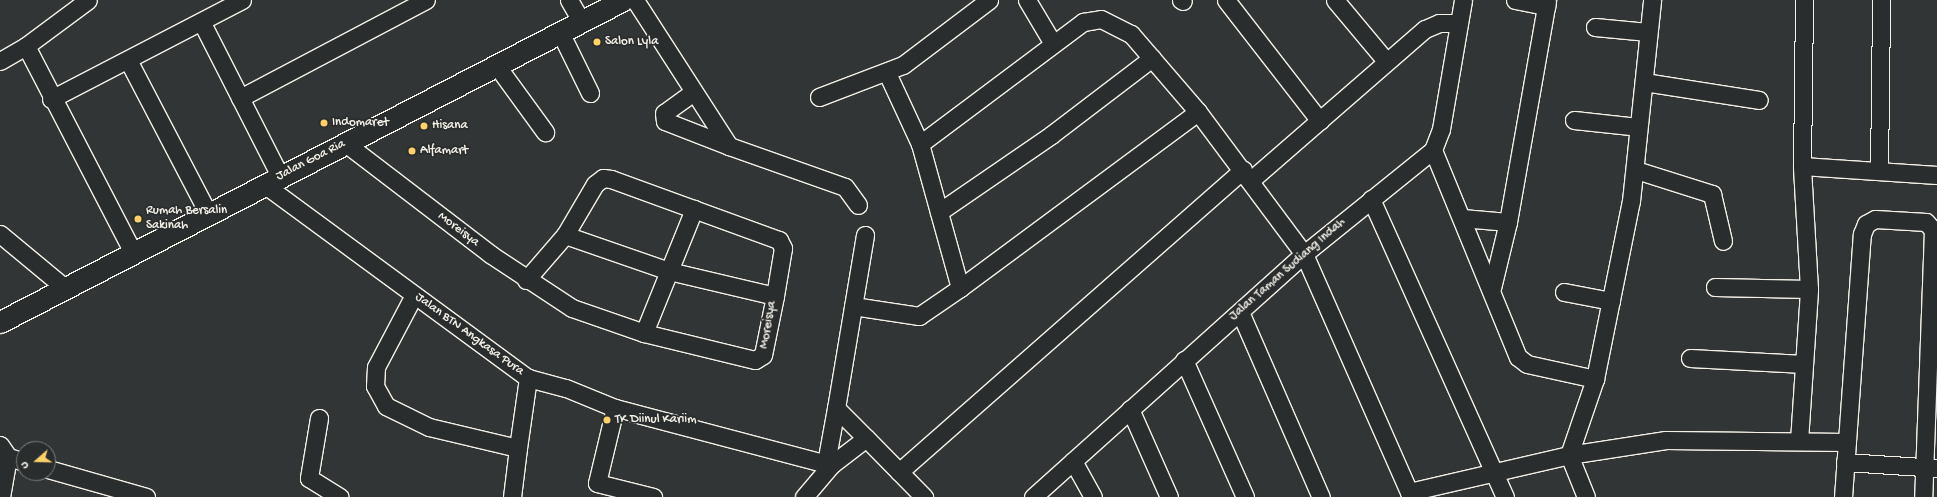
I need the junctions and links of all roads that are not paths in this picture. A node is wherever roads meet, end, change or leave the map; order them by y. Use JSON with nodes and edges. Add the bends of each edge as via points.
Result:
{"nodes":[{"id":1,"x":88,"y":0,"type":"edge"},
{"id":2,"x":242,"y":0,"type":"edge"},
{"id":3,"x":426,"y":0,"type":"edge"},
{"id":4,"x":569,"y":0,"type":"edge"},
{"id":5,"x":623,"y":0,"type":"edge"},
{"id":6,"x":635,"y":0,"type":"edge"},
{"id":7,"x":989,"y":0,"type":"edge"},
{"id":8,"x":1027,"y":0,"type":"edge"},
{"id":9,"x":1226,"y":0,"type":"edge"},
{"id":10,"x":1335,"y":0,"type":"edge"},
{"id":11,"x":1515,"y":0,"type":"edge"},
{"id":12,"x":1652,"y":0,"type":"edge"},
{"id":13,"x":1804,"y":0,"type":"edge"},
{"id":14,"x":1881,"y":0,"type":"edge"},
{"id":15,"x":1546,"y":3,"type":"edge"},
{"id":16,"x":1457,"y":8,"type":"edge"},
{"id":17,"x":581,"y":21,"type":"junction"},
{"id":18,"x":202,"y":22,"type":"junction"},
{"id":19,"x":1595,"y":27,"type":"dead end"},
{"id":20,"x":560,"y":32,"type":"junction"},
{"id":21,"x":1648,"y":32,"type":"junction"},
{"id":22,"x":1052,"y":42,"type":"junction"},
{"id":23,"x":26,"y":46,"type":"junction"},
{"id":24,"x":1152,"y":58,"type":"junction"},
{"id":25,"x":128,"y":60,"type":"junction"},
{"id":26,"x":0,"y":61,"type":"edge"},
{"id":27,"x":1386,"y":61,"type":"junction"},
{"id":28,"x":497,"y":66,"type":"junction"},
{"id":29,"x":887,"y":73,"type":"junction"},
{"id":30,"x":1644,"y":82,"type":"junction"},
{"id":31,"x":590,"y":93,"type":"dead end"},
{"id":32,"x":692,"y":93,"type":"junction"},
{"id":33,"x":819,"y":97,"type":"dead end"},
{"id":34,"x":51,"y":98,"type":"junction"},
{"id":35,"x":240,"y":98,"type":"junction"},
{"id":36,"x":1759,"y":100,"type":"dead end"},
{"id":37,"x":1198,"y":112,"type":"junction"},
{"id":38,"x":1574,"y":120,"type":"dead end"},
{"id":39,"x":1320,"y":121,"type":"junction"},
{"id":40,"x":1638,"y":127,"type":"junction"},
{"id":41,"x":545,"y":132,"type":"dead end"},
{"id":42,"x":346,"y":143,"type":"junction"},
{"id":43,"x":920,"y":144,"type":"junction"},
{"id":44,"x":729,"y":146,"type":"junction"},
{"id":45,"x":1434,"y":150,"type":"junction"},
{"id":46,"x":1802,"y":166,"type":"junction"},
{"id":47,"x":1636,"y":170,"type":"junction"},
{"id":48,"x":1879,"y":171,"type":"junction"},
{"id":49,"x":1247,"y":175,"type":"junction"},
{"id":50,"x":1937,"y":175,"type":"edge"},
{"id":51,"x":273,"y":180,"type":"junction"},
{"id":52,"x":1372,"y":199,"type":"junction"},
{"id":53,"x":858,"y":205,"type":"dead end"},
{"id":54,"x":694,"y":209,"type":"junction"},
{"id":55,"x":939,"y":212,"type":"junction"},
{"id":56,"x":208,"y":214,"type":"junction"},
{"id":57,"x":1462,"y":218,"type":"junction"},
{"id":58,"x":1508,"y":222,"type":"junction"},
{"id":59,"x":0,"y":234,"type":"edge"},
{"id":60,"x":565,"y":234,"type":"junction"},
{"id":61,"x":865,"y":235,"type":"dead end"},
{"id":62,"x":1723,"y":241,"type":"dead end"},
{"id":63,"x":132,"y":252,"type":"junction"},
{"id":64,"x":1304,"y":254,"type":"junction"},
{"id":65,"x":669,"y":271,"type":"junction"},
{"id":66,"x":526,"y":280,"type":"junction"},
{"id":67,"x":65,"y":288,"type":"junction"},
{"id":68,"x":960,"y":288,"type":"junction"},
{"id":69,"x":1492,"y":288,"type":"junction"},
{"id":70,"x":1715,"y":288,"type":"dead end"},
{"id":71,"x":1809,"y":288,"type":"junction"},
{"id":72,"x":1564,"y":292,"type":"dead end"},
{"id":73,"x":414,"y":295,"type":"junction"},
{"id":74,"x":775,"y":296,"type":"junction"},
{"id":75,"x":1611,"y":301,"type":"junction"},
{"id":76,"x":853,"y":306,"type":"junction"},
{"id":77,"x":1240,"y":312,"type":"junction"},
{"id":78,"x":0,"y":322,"type":"edge"},
{"id":79,"x":644,"y":333,"type":"junction"},
{"id":80,"x":1690,"y":358,"type":"dead end"},
{"id":81,"x":1184,"y":360,"type":"junction"},
{"id":82,"x":1804,"y":364,"type":"junction"},
{"id":83,"x":528,"y":378,"type":"junction"},
{"id":84,"x":1594,"y":379,"type":"junction"},
{"id":85,"x":615,"y":408,"type":"junction"},
{"id":86,"x":836,"y":408,"type":"junction"},
{"id":87,"x":1130,"y":409,"type":"junction"},
{"id":88,"x":319,"y":418,"type":"dead end"},
{"id":89,"x":866,"y":438,"type":"junction"},
{"id":90,"x":1799,"y":440,"type":"junction"},
{"id":91,"x":1847,"y":442,"type":"junction"},
{"id":92,"x":518,"y":448,"type":"junction"},
{"id":93,"x":11,"y":455,"type":"edge"},
{"id":94,"x":1569,"y":455,"type":"junction"},
{"id":95,"x":1073,"y":461,"type":"junction"},
{"id":96,"x":1845,"y":462,"type":"junction"},
{"id":97,"x":828,"y":464,"type":"junction"},
{"id":98,"x":1930,"y":468,"type":"edge"},
{"id":99,"x":56,"y":471,"type":"edge"},
{"id":100,"x":1494,"y":471,"type":"junction"},
{"id":101,"x":899,"y":472,"type":"junction"},
{"id":102,"x":595,"y":490,"type":"edge"},
{"id":103,"x":1410,"y":494,"type":"edge"},
{"id":104,"x":2,"y":497,"type":"edge"},
{"id":105,"x":146,"y":497,"type":"edge"},
{"id":106,"x":340,"y":497,"type":"edge"},
{"id":107,"x":512,"y":497,"type":"edge"},
{"id":108,"x":653,"y":497,"type":"edge"},
{"id":109,"x":804,"y":497,"type":"edge"},
{"id":110,"x":923,"y":497,"type":"edge"},
{"id":111,"x":1033,"y":497,"type":"edge"},
{"id":112,"x":1093,"y":497,"type":"edge"},
{"id":113,"x":1169,"y":497,"type":"edge"},
{"id":114,"x":1245,"y":497,"type":"edge"},
{"id":115,"x":1321,"y":497,"type":"edge"},
{"id":116,"x":1505,"y":497,"type":"edge"},
{"id":117,"x":1586,"y":497,"type":"edge"},
{"id":118,"x":1843,"y":497,"type":"edge"},
{"id":119,"x":1923,"y":497,"type":"edge"}],
"edges":[{"from":1,"to":23,"type":"street"},
{"from":2,"to":18,"type":"street"},
{"from":3,"to":35,"type":"street"},
{"from":4,"to":17,"type":"street"},
{"from":5,"to":17,"type":"main road","name":"Jalan Goa Ria"},
{"from":6,"to":32,"type":"street"},
{"from":7,"to":29,"type":"street","via":[[903,65]]},
{"from":8,"to":22,"type":"street"},
{"from":9,"to":39,"type":"street"},
{"from":10,"to":27,"type":"street"},
{"from":11,"to":15,"type":"street"},
{"from":12,"to":21,"type":"street"},
{"from":13,"to":46,"type":"street"},
{"from":14,"to":48,"type":"street"},
{"from":15,"to":58,"type":"street"},
{"from":16,"to":27,"type":"street"},
{"from":16,"to":45,"type":"street","via":[[1441,129]]},
{"from":17,"to":20,"type":"main road","name":"Jalan Goa Ria"},
{"from":18,"to":25,"type":"street"},
{"from":18,"to":35,"type":"street"},
{"from":19,"to":21,"type":"street"},
{"from":20,"to":28,"type":"main road","name":"Jalan Goa Ria"},
{"from":20,"to":31,"type":"street"},
{"from":21,"to":30,"type":"street"},
{"from":22,"to":24,"type":"street","via":[[1084,22],[1101,19],[1130,34]]},
{"from":22,"to":43,"type":"street"},
{"from":23,"to":26,"type":"street"},
{"from":23,"to":34,"type":"street"},
{"from":24,"to":37,"type":"street"},
{"from":24,"to":55,"type":"street","via":[[1051,135]]},
{"from":25,"to":34,"type":"street"},
{"from":25,"to":56,"type":"street"},
{"from":27,"to":39,"type":"street"},
{"from":28,"to":41,"type":"street"},
{"from":28,"to":42,"type":"main road","name":"Jalan Goa Ria"},
{"from":29,"to":33,"type":"street"},
{"from":29,"to":43,"type":"street"},
{"from":30,"to":36,"type":"street"},
{"from":30,"to":40,"type":"street"},
{"from":32,"to":44,"type":"street"},
{"from":32,"to":44,"type":"street","via":[[664,114],[665,121]]},
{"from":34,"to":63,"type":"street"},
{"from":35,"to":51,"type":"street"},
{"from":37,"to":49,"type":"street"},
{"from":37,"to":68,"type":"street"},
{"from":38,"to":40,"type":"street"},
{"from":39,"to":49,"type":"street"},
{"from":40,"to":47,"type":"street"},
{"from":42,"to":51,"type":"main road","name":"Jalan Goa Ria"},
{"from":42,"to":66,"type":"street","name":"Moreisya"},
{"from":43,"to":55,"type":"street"},
{"from":44,"to":53,"type":"street","via":[[845,187]]},
{"from":45,"to":52,"type":"street","name":"Jalan Taman Sudiang Indah"},
{"from":45,"to":57,"type":"street"},
{"from":46,"to":48,"type":"street"},
{"from":46,"to":71,"type":"street"},
{"from":47,"to":62,"type":"street","via":[[1712,194]]},
{"from":47,"to":75,"type":"street"},
{"from":48,"to":50,"type":"street"},
{"from":49,"to":64,"type":"street"},
{"from":49,"to":101,"type":"street"},
{"from":51,"to":56,"type":"main road","name":"Jalan Goa Ria"},
{"from":51,"to":73,"type":"street","name":"Jalan BTN Angkasa Pura"},
{"from":52,"to":64,"type":"street","name":"Jalan Taman Sudiang Indah"},
{"from":52,"to":100,"type":"street"},
{"from":54,"to":60,"type":"street","via":[[603,178],[595,184]]},
{"from":54,"to":65,"type":"street"},
{"from":54,"to":74,"type":"street","via":[[782,243]]},
{"from":55,"to":68,"type":"street"},
{"from":56,"to":63,"type":"main road","name":"Jalan Goa Ria"},
{"from":57,"to":58,"type":"street"},
{"from":57,"to":69,"type":"street"},
{"from":58,"to":69,"type":"street"},
{"from":59,"to":67,"type":"street"},
{"from":60,"to":65,"type":"street","name":"Moreisya"},
{"from":60,"to":66,"type":"street"},
{"from":61,"to":76,"type":"street"},
{"from":63,"to":67,"type":"main road","name":"Jalan Goa Ria"},
{"from":64,"to":77,"type":"street","name":"Jalan Taman Sudiang Indah"},
{"from":64,"to":103,"type":"street"},
{"from":65,"to":74,"type":"street","name":"Moreisya"},
{"from":65,"to":79,"type":"street"},
{"from":66,"to":79,"type":"street","name":"Moreisya","via":[[565,305]]},
{"from":67,"to":78,"type":"main road","name":"Jalan Goa Ria"},
{"from":68,"to":76,"type":"street","via":[[919,316]]},
{"from":69,"to":84,"type":"street","via":[[1521,360]]},
{"from":70,"to":71,"type":"street"},
{"from":71,"to":82,"type":"street"},
{"from":72,"to":75,"type":"street"},
{"from":73,"to":83,"type":"street","name":"Jalan BTN Angkasa Pura"},
{"from":73,"to":92,"type":"street","via":[[376,367],[375,386],[379,396],[386,406],[429,427]]},
{"from":74,"to":79,"type":"street","name":"Moreisya","via":[[770,331],[759,359]]},
{"from":75,"to":84,"type":"street"},
{"from":76,"to":86,"type":"street"},
{"from":77,"to":81,"type":"street","name":"Jalan Taman Sudiang Indah"},
{"from":77,"to":115,"type":"street"},
{"from":80,"to":82,"type":"street"},
{"from":81,"to":87,"type":"street","name":"Jalan Taman Sudiang Indah"},
{"from":81,"to":114,"type":"street"},
{"from":82,"to":90,"type":"street"},
{"from":83,"to":85,"type":"street","name":"Jalan BTN Angkasa Pura","via":[[566,388]]},
{"from":83,"to":92,"type":"street"},
{"from":84,"to":94,"type":"street"},
{"from":85,"to":97,"type":"street","name":"Jalan BTN Angkasa Pura"},
{"from":85,"to":102,"type":"street"},
{"from":86,"to":89,"type":"street"},
{"from":86,"to":97,"type":"street"},
{"from":87,"to":95,"type":"street","name":"Jalan Taman Sudiang Indah"},
{"from":87,"to":113,"type":"street"},
{"from":88,"to":106,"type":"street","via":[[309,478]]},
{"from":89,"to":97,"type":"street"},
{"from":89,"to":101,"type":"street"},
{"from":90,"to":91,"type":"street"},
{"from":90,"to":94,"type":"street","via":[[1680,438]]},
{"from":91,"to":96,"type":"street"},
{"from":91,"to":98,"type":"street","via":[[1863,229],[1875,219],[1926,222],[1930,224],[1933,238]]},
{"from":92,"to":107,"type":"street"},
{"from":93,"to":104,"type":"street"},
{"from":94,"to":100,"type":"street"},
{"from":94,"to":117,"type":"street"},
{"from":95,"to":111,"type":"street","name":"Jalan Taman Sudiang Indah"},
{"from":95,"to":112,"type":"street"},
{"from":96,"to":98,"type":"street"},
{"from":96,"to":118,"type":"street"},
{"from":97,"to":109,"type":"street"},
{"from":98,"to":119,"type":"street"},
{"from":99,"to":105,"type":"street"},
{"from":100,"to":103,"type":"street"},
{"from":100,"to":116,"type":"street"},
{"from":101,"to":110,"type":"street"},
{"from":102,"to":108,"type":"street"}]}
